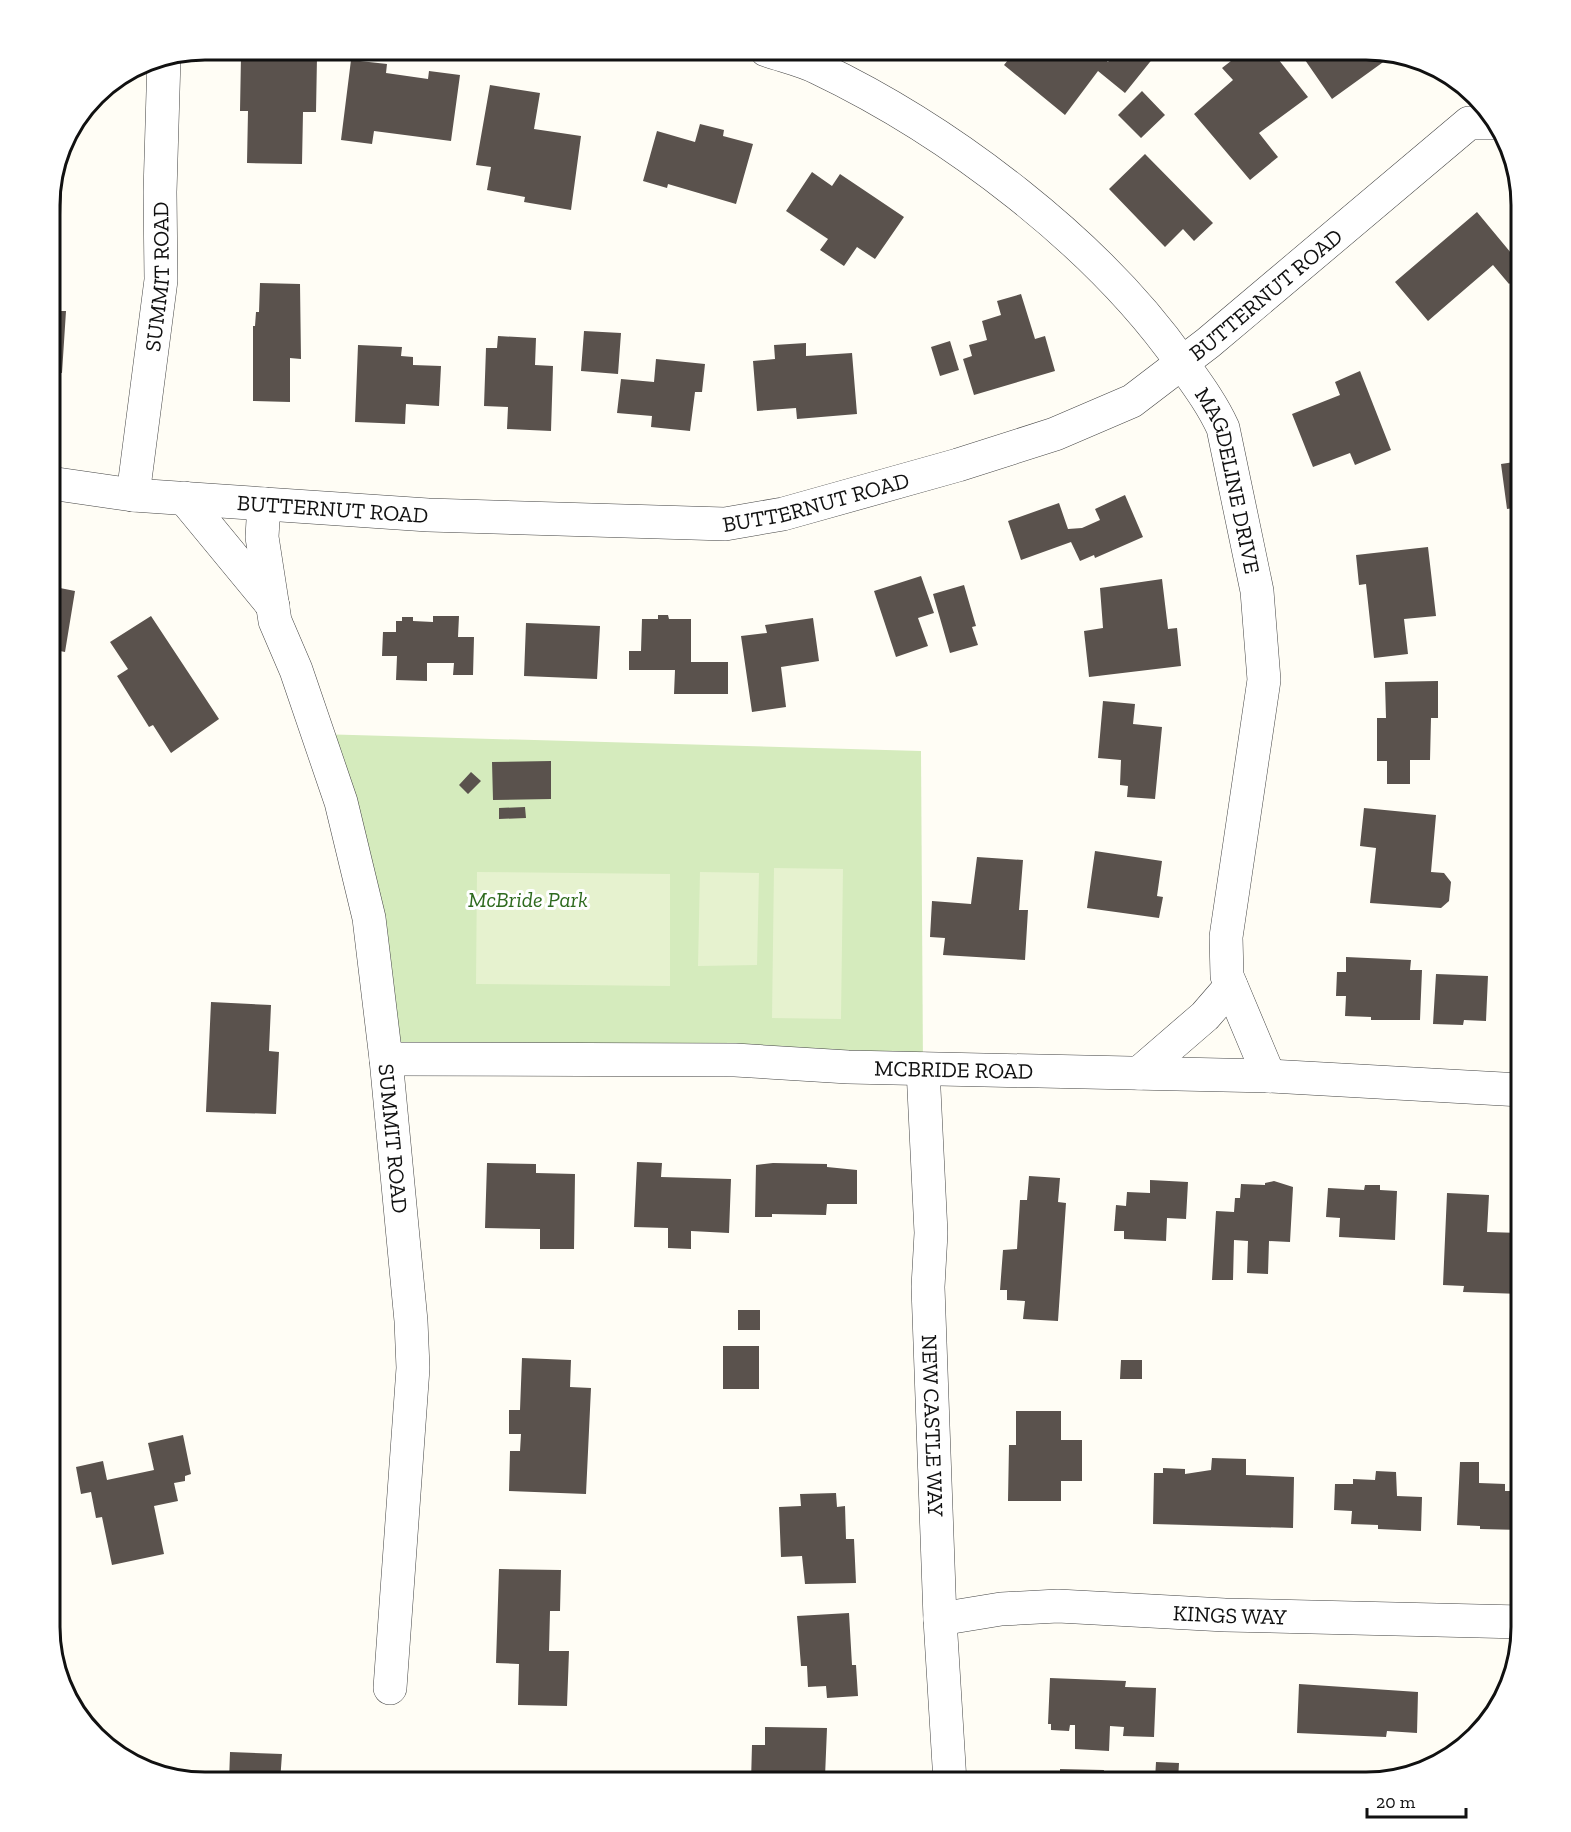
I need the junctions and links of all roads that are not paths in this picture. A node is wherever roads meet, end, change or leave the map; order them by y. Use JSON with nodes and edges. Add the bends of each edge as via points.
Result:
{"nodes":[{"id":1,"x":796,"y":60,"type":"edge"},
{"id":2,"x":164,"y":66,"type":"edge"},
{"id":3,"x":1480,"y":116,"type":"edge"},
{"id":4,"x":1182,"y":363,"type":"junction"},
{"id":5,"x":60,"y":484,"type":"edge"},
{"id":6,"x":133,"y":495,"type":"junction"},
{"id":7,"x":184,"y":498,"type":"junction"},
{"id":8,"x":264,"y":504,"type":"junction"},
{"id":9,"x":273,"y":606,"type":"junction"},
{"id":10,"x":1231,"y":986,"type":"junction"},
{"id":11,"x":386,"y":1059,"type":"junction"},
{"id":12,"x":923,"y":1069,"type":"junction"},
{"id":13,"x":1139,"y":1073,"type":"junction"},
{"id":14,"x":1269,"y":1076,"type":"junction"},
{"id":15,"x":1511,"y":1089,"type":"edge"},
{"id":16,"x":940,"y":1619,"type":"junction"},
{"id":17,"x":1511,"y":1631,"type":"edge"},
{"id":18,"x":390,"y":1688,"type":"dead end"},
{"id":19,"x":949,"y":1772,"type":"edge"}],
"edges":[{"from":1,"to":4,"type":"street","name":"MAGDELINE DRIVE","via":[[817,67],[928,130],[1005,185],[1089,255],[1156,326]]},
{"from":2,"to":6,"type":"street","name":"SUMMIT ROAD","via":[[161,280]]},
{"from":3,"to":4,"type":"street","name":"BUTTERNUT ROAD"},
{"from":4,"to":8,"type":"street","name":"BUTTERNUT ROAD","via":[[1132,401],[1055,434],[783,514],[725,524],[428,515]]},
{"from":4,"to":10,"type":"street","name":"MAGDELINE DRIVE","via":[[1223,428],[1257,591],[1264,680],[1226,937]]},
{"from":5,"to":6,"type":"street","name":"BUTTERNUT ROAD"},
{"from":6,"to":7,"type":"street","name":"BUTTERNUT ROAD"},
{"from":7,"to":8,"type":"street","name":"BUTTERNUT ROAD"},
{"from":7,"to":9,"type":"street","name":"SUMMIT ROAD"},
{"from":8,"to":9,"type":"street","name":"SUMMIT ROAD","via":[[262,537]]},
{"from":9,"to":11,"type":"street","name":"SUMMIT ROAD","via":[[275,621],[341,802],[369,918]]},
{"from":10,"to":13,"type":"street","via":[[1205,1016]]},
{"from":10,"to":14,"type":"street","name":"MAGDELINE DRIVE"},
{"from":11,"to":12,"type":"street","name":"MCBRIDE ROAD","via":[[735,1060]]},
{"from":11,"to":18,"type":"street","name":"SUMMIT ROAD","via":[[413,1368]]},
{"from":12,"to":13,"type":"street","name":"MCBRIDE ROAD"},
{"from":12,"to":16,"type":"street","name":"NEW CASTLE WAY"},
{"from":13,"to":14,"type":"street","name":"MCBRIDE ROAD"},
{"from":14,"to":15,"type":"street","name":"MCBRIDE ROAD"},
{"from":16,"to":17,"type":"street","name":"KINGS WAY","via":[[1001,1609],[1058,1606]]},
{"from":16,"to":19,"type":"street","name":"NEW CASTLE WAY"}]}
